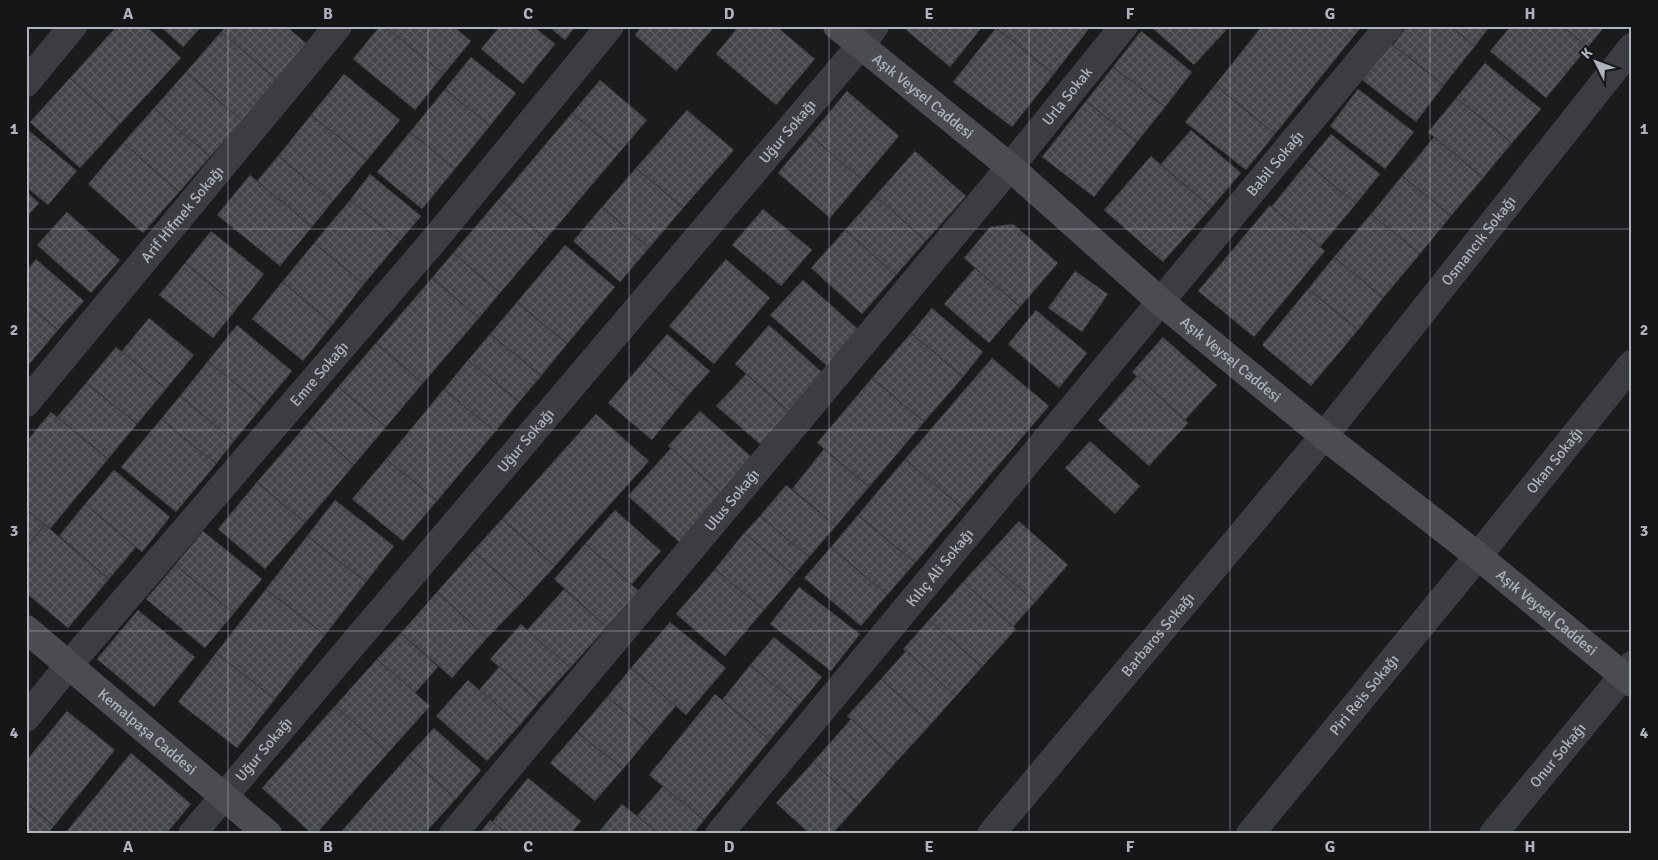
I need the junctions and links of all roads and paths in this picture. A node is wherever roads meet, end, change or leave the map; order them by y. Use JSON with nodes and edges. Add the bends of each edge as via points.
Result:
{"nodes":[{"id":1,"x":74,"y":26,"type":"edge"},
{"id":2,"x":338,"y":26,"type":"edge"},
{"id":3,"x":610,"y":26,"type":"edge"},
{"id":4,"x":837,"y":26,"type":"edge"},
{"id":5,"x":1124,"y":26,"type":"edge"},
{"id":6,"x":1389,"y":26,"type":"edge"},
{"id":7,"x":868,"y":36,"type":"edge"},
{"id":8,"x":1632,"y":47,"type":"edge"},
{"id":9,"x":26,"y":83,"type":"edge"},
{"id":10,"x":1010,"y":166,"type":"junction"},
{"id":11,"x":1161,"y":302,"type":"junction"},
{"id":12,"x":1632,"y":364,"type":"edge"},
{"id":13,"x":26,"y":403,"type":"edge"},
{"id":14,"x":1324,"y":436,"type":"junction"},
{"id":15,"x":1478,"y":556,"type":"junction"},
{"id":16,"x":26,"y":630,"type":"edge"},
{"id":17,"x":68,"y":666,"type":"junction"},
{"id":18,"x":1629,"y":675,"type":"edge"},
{"id":19,"x":26,"y":718,"type":"edge"},
{"id":20,"x":223,"y":796,"type":"junction"},
{"id":21,"x":192,"y":834,"type":"edge"},
{"id":22,"x":268,"y":834,"type":"edge"},
{"id":23,"x":453,"y":834,"type":"edge"},
{"id":24,"x":719,"y":834,"type":"edge"},
{"id":25,"x":991,"y":834,"type":"edge"},
{"id":26,"x":1250,"y":834,"type":"edge"},
{"id":27,"x":1493,"y":834,"type":"edge"}],
"edges":[{"from":1,"to":9,"type":"street"},
{"from":2,"to":13,"type":"street","name":"Arif Hifmek Sokağı"},
{"from":3,"to":17,"type":"street","name":"Emre Sokağı","via":[[435,239]]},
{"from":4,"to":7,"type":"main road","name":"Aşık Veysel Caddesi"},
{"from":5,"to":10,"type":"street","name":"Urla Sokak"},
{"from":6,"to":11,"type":"street","name":"Babil Sokağı"},
{"from":7,"to":10,"type":"main road","name":"Aşık Veysel Caddesi","via":[[932,102]]},
{"from":7,"to":20,"type":"street","name":"Uğur Sokağı"},
{"from":8,"to":14,"type":"street","name":"Osmancık Sokağı"},
{"from":10,"to":11,"type":"main road","name":"Aşık Veysel Caddesi"},
{"from":10,"to":23,"type":"street","name":"Ulus Sokağı"},
{"from":11,"to":14,"type":"main road","name":"Aşık Veysel Caddesi"},
{"from":11,"to":24,"type":"street","name":"Kılıç Ali Sokağı"},
{"from":12,"to":15,"type":"street","name":"Okan Sokağı"},
{"from":14,"to":15,"type":"main road","name":"Aşık Veysel Caddesi"},
{"from":14,"to":25,"type":"street","name":"Barbaros Sokağı"},
{"from":15,"to":18,"type":"main road","name":"Aşık Veysel Caddesi"},
{"from":15,"to":26,"type":"street","name":"Piri Reis Sokağı"},
{"from":16,"to":17,"type":"main road","name":"Kemalpaşa Caddesi"},
{"from":17,"to":19,"type":"street","name":"Emre Sokağı"},
{"from":17,"to":20,"type":"main road","name":"Kemalpaşa Caddesi"},
{"from":18,"to":27,"type":"street","name":"Onur Sokağı"},
{"from":20,"to":21,"type":"street","name":"Uğur Sokağı"},
{"from":20,"to":22,"type":"main road","name":"Kemalpaşa Caddesi"}]}
